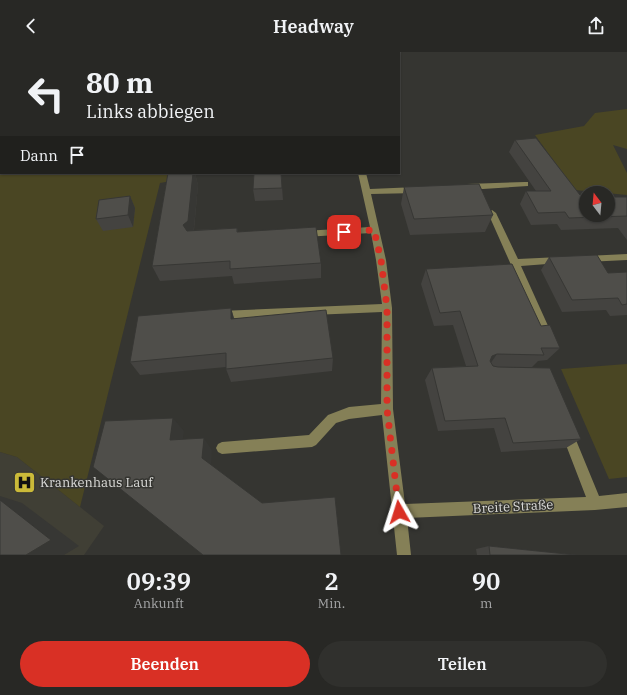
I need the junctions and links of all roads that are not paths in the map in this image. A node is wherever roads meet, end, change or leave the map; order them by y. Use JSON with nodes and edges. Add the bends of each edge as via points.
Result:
{"nodes":[{"id":1,"x":362,"y":174,"type":"edge"},
{"id":2,"x":525,"y":184,"type":"dead end"},
{"id":3,"x":455,"y":188,"type":"edge"},
{"id":4,"x":424,"y":190,"type":"edge"},
{"id":5,"x":365,"y":192,"type":"junction"},
{"id":6,"x":492,"y":213,"type":"edge"},
{"id":7,"x":374,"y":230,"type":"junction"},
{"id":8,"x":296,"y":234,"type":"edge"},
{"id":9,"x":627,"y":257,"type":"edge"},
{"id":10,"x":516,"y":263,"type":"junction"},
{"id":11,"x":387,"y":308,"type":"junction"},
{"id":12,"x":209,"y":316,"type":"edge"},
{"id":13,"x":544,"y":328,"type":"edge"},
{"id":14,"x":387,"y":409,"type":"junction"},
{"id":15,"x":562,"y":417,"type":"edge"},
{"id":16,"x":222,"y":448,"type":"dead end"},
{"id":17,"x":627,"y":500,"type":"edge"},
{"id":18,"x":595,"y":503,"type":"junction"},
{"id":19,"x":399,"y":512,"type":"junction"},
{"id":20,"x":404,"y":555,"type":"edge"}],
"edges":[{"from":1,"to":5,"type":"street"},
{"from":2,"to":3,"type":"street"},
{"from":4,"to":5,"type":"street"},
{"from":5,"to":7,"type":"street"},
{"from":6,"to":10,"type":"street"},
{"from":7,"to":8,"type":"street"},
{"from":7,"to":11,"type":"street"},
{"from":9,"to":10,"type":"street"},
{"from":10,"to":13,"type":"street"},
{"from":11,"to":12,"type":"street"},
{"from":11,"to":14,"type":"street"},
{"from":14,"to":16,"type":"street","via":[[349,413],[332,419],[312,441]]},
{"from":14,"to":19,"type":"street"},
{"from":15,"to":18,"type":"street"},
{"from":17,"to":18,"type":"street","name":"Breite Straße"},
{"from":18,"to":19,"type":"street","name":"Breite Straße"},
{"from":19,"to":20,"type":"street"}]}
